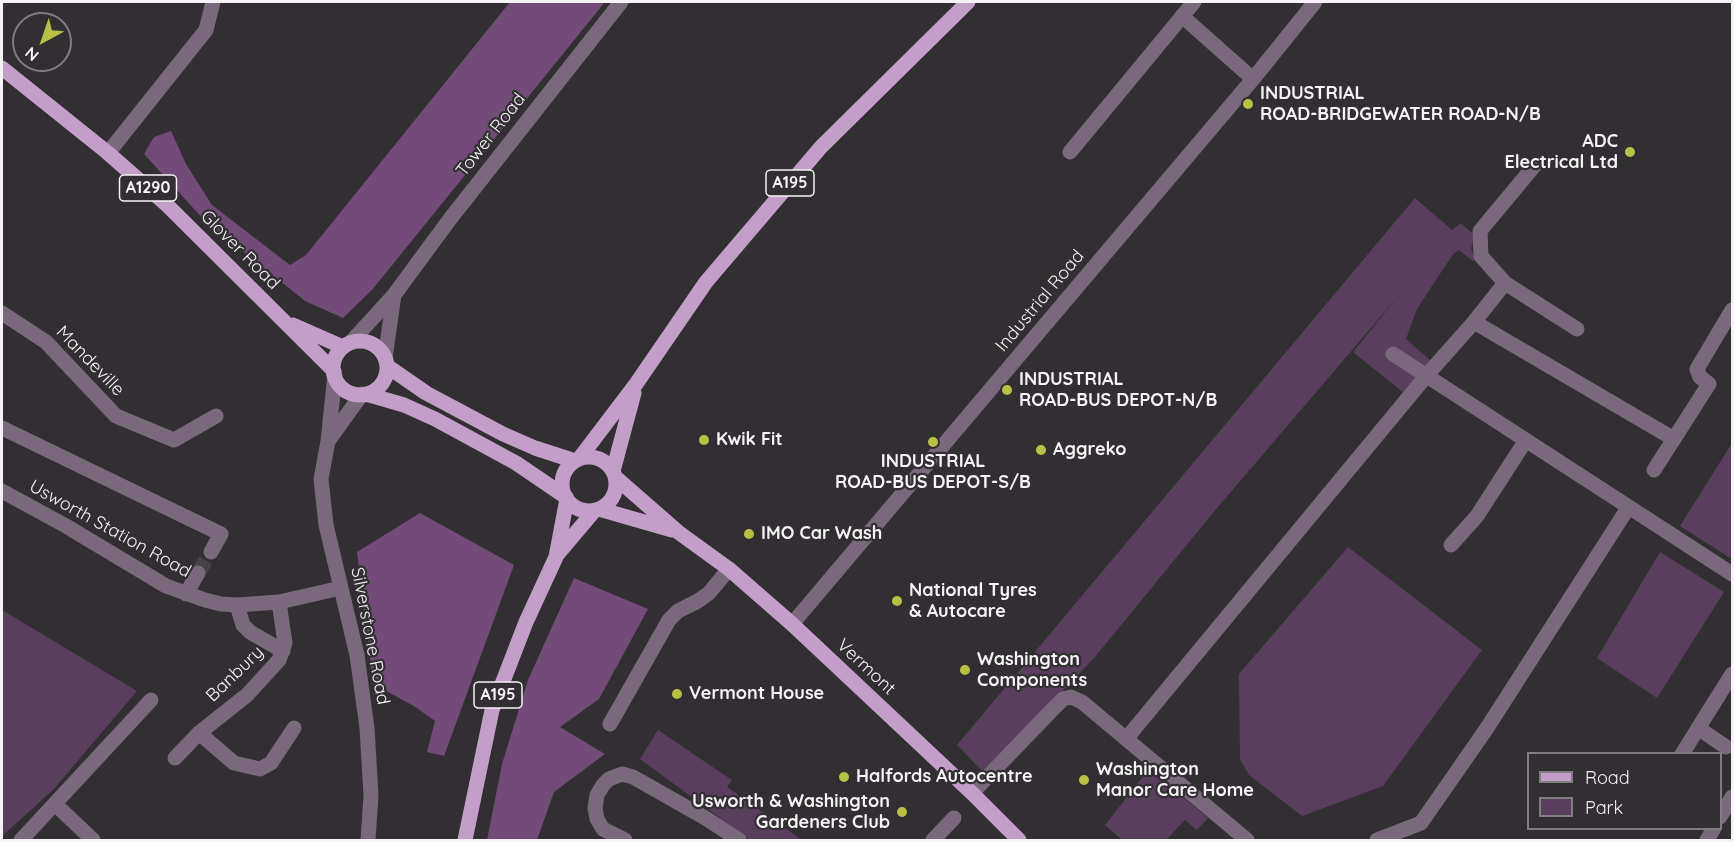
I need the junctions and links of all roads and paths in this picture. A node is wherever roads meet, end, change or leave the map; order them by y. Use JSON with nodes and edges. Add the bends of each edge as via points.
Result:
{"nodes":[{"id":1,"x":213,"y":2,"type":"edge"},
{"id":2,"x":621,"y":2,"type":"edge"},
{"id":3,"x":968,"y":2,"type":"edge"},
{"id":4,"x":1194,"y":2,"type":"edge"},
{"id":5,"x":1315,"y":2,"type":"edge"},
{"id":6,"x":1182,"y":16,"type":"junction"},
{"id":7,"x":2,"y":68,"type":"edge"},
{"id":8,"x":1253,"y":79,"type":"junction"},
{"id":9,"x":1070,"y":152,"type":"dead end"},
{"id":10,"x":108,"y":153,"type":"junction"},
{"id":11,"x":1535,"y":165,"type":"dead end"},
{"id":12,"x":1505,"y":283,"type":"junction"},
{"id":13,"x":394,"y":295,"type":"junction"},
{"id":14,"x":1732,"y":310,"type":"edge"},
{"id":15,"x":2,"y":313,"type":"edge"},
{"id":16,"x":284,"y":321,"type":"junction"},
{"id":17,"x":1474,"y":322,"type":"junction"},
{"id":18,"x":1577,"y":328,"type":"dead end"},
{"id":19,"x":347,"y":345,"type":"junction"},
{"id":20,"x":1393,"y":354,"type":"dead end"},
{"id":21,"x":386,"y":362,"type":"junction"},
{"id":22,"x":334,"y":373,"type":"junction"},
{"id":23,"x":1427,"y":375,"type":"junction"},
{"id":24,"x":636,"y":384,"type":"junction"},
{"id":25,"x":364,"y":394,"type":"junction"},
{"id":26,"x":216,"y":416,"type":"dead end"},
{"id":27,"x":2,"y":428,"type":"edge"},
{"id":28,"x":1674,"y":439,"type":"junction"},
{"id":29,"x":1526,"y":440,"type":"junction"},
{"id":30,"x":328,"y":441,"type":"junction"},
{"id":31,"x":577,"y":460,"type":"junction"},
{"id":32,"x":1654,"y":470,"type":"dead end"},
{"id":33,"x":614,"y":474,"type":"junction"},
{"id":34,"x":2,"y":491,"type":"edge"},
{"id":35,"x":567,"y":498,"type":"junction"},
{"id":36,"x":1628,"y":508,"type":"junction"},
{"id":37,"x":597,"y":509,"type":"junction"},
{"id":38,"x":678,"y":532,"type":"junction"},
{"id":39,"x":1452,"y":545,"type":"dead end"},
{"id":40,"x":211,"y":552,"type":"tunnel mouth"},
{"id":41,"x":555,"y":557,"type":"junction"},
{"id":42,"x":729,"y":569,"type":"junction"},
{"id":43,"x":198,"y":573,"type":"tunnel mouth"},
{"id":44,"x":1732,"y":574,"type":"edge"},
{"id":45,"x":341,"y":588,"type":"junction"},
{"id":46,"x":186,"y":594,"type":"junction"},
{"id":47,"x":279,"y":602,"type":"junction"},
{"id":48,"x":237,"y":605,"type":"junction"},
{"id":49,"x":792,"y":624,"type":"junction"},
{"id":50,"x":283,"y":651,"type":"junction"},
{"id":51,"x":1732,"y":674,"type":"edge"},
{"id":52,"x":151,"y":700,"type":"dead end"},
{"id":53,"x":610,"y":724,"type":"dead end"},
{"id":54,"x":294,"y":728,"type":"dead end"},
{"id":55,"x":1698,"y":728,"type":"junction"},
{"id":56,"x":199,"y":733,"type":"junction"},
{"id":57,"x":1126,"y":739,"type":"junction"},
{"id":58,"x":1726,"y":747,"type":"dead end"},
{"id":59,"x":1683,"y":752,"type":"edge"},
{"id":60,"x":175,"y":758,"type":"dead end"},
{"id":61,"x":972,"y":794,"type":"junction"},
{"id":62,"x":1732,"y":797,"type":"edge"},
{"id":63,"x":56,"y":805,"type":"junction"},
{"id":64,"x":1722,"y":814,"type":"edge"},
{"id":65,"x":954,"y":818,"type":"dead end"},
{"id":66,"x":21,"y":840,"type":"edge"},
{"id":67,"x":93,"y":840,"type":"edge"},
{"id":68,"x":368,"y":840,"type":"edge"},
{"id":69,"x":465,"y":840,"type":"edge"},
{"id":70,"x":625,"y":840,"type":"edge"},
{"id":71,"x":739,"y":840,"type":"edge"},
{"id":72,"x":933,"y":840,"type":"edge"},
{"id":73,"x":1018,"y":840,"type":"edge"},
{"id":74,"x":1247,"y":840,"type":"edge"},
{"id":75,"x":1377,"y":840,"type":"edge"}],
"edges":[{"from":1,"to":10,"type":"street","via":[[206,30]]},
{"from":2,"to":13,"type":"street","name":"Tower Road"},
{"from":3,"to":24,"type":"main road","number":"A195","via":[[820,147],[706,282]]},
{"from":4,"to":6,"type":"street"},
{"from":5,"to":8,"type":"street","name":"Industrial Road"},
{"from":6,"to":8,"type":"street"},
{"from":6,"to":9,"type":"street"},
{"from":7,"to":10,"type":"main road","name":"Glover Road","number":"A1290"},
{"from":8,"to":49,"type":"street","name":"Industrial Road"},
{"from":10,"to":16,"type":"main road","name":"Glover Road","number":"A1290","via":[[166,204]]},
{"from":11,"to":12,"type":"street","via":[[1480,231],[1481,256]]},
{"from":12,"to":17,"type":"street"},
{"from":12,"to":18,"type":"street"},
{"from":13,"to":19,"type":"street","name":"Tower Road"},
{"from":13,"to":21,"type":"street","name":"Tower Road"},
{"from":14,"to":28,"type":"street","via":[[1697,369],[1708,384]]},
{"from":15,"to":26,"type":"street","name":"Mandeville","via":[[46,342],[116,416],[174,440]]},
{"from":16,"to":19,"type":"main road","name":"Glover Road","number":"A1290"},
{"from":16,"to":22,"type":"main road","name":"Glover Road","number":"A1290"},
{"from":17,"to":23,"type":"street"},
{"from":17,"to":28,"type":"street"},
{"from":19,"to":21,"type":"main road","number":"A1290","via":[[359,341],[375,345]]},
{"from":19,"to":22,"type":"main road","via":[[337,354]]},
{"from":20,"to":23,"type":"street"},
{"from":21,"to":25,"type":"main road","via":[[384,381]]},
{"from":21,"to":31,"type":"main road","number":"A1290","via":[[426,393],[503,434]]},
{"from":22,"to":25,"type":"main road","number":"A1290","via":[[340,386]]},
{"from":22,"to":30,"type":"street","name":"Silverstone Road"},
{"from":23,"to":29,"type":"street"},
{"from":23,"to":57,"type":"street"},
{"from":24,"to":31,"type":"main road","number":"A195"},
{"from":24,"to":33,"type":"main road","number":"A195"},
{"from":25,"to":30,"type":"street","name":"Silverstone Road"},
{"from":25,"to":35,"type":"main road","number":"A1290","via":[[435,419],[516,463]]},
{"from":27,"to":40,"type":"street","via":[[221,534]]},
{"from":28,"to":32,"type":"street"},
{"from":29,"to":36,"type":"street"},
{"from":29,"to":39,"type":"street","via":[[1477,516]]},
{"from":30,"to":45,"type":"street","name":"Silverstone Road","via":[[322,491]]},
{"from":31,"to":33,"type":"main road","via":[[602,460]]},
{"from":31,"to":35,"type":"main road","number":"A195","via":[[564,473],[563,490]]},
{"from":33,"to":37,"type":"main road","number":"A195","via":[[615,492],[606,505]]},
{"from":33,"to":38,"type":"main road","name":"Vermont"},
{"from":34,"to":46,"type":"street","name":"Usworth Station Road"},
{"from":35,"to":37,"type":"main road","via":[[579,509]]},
{"from":35,"to":41,"type":"main road","number":"A195"},
{"from":36,"to":44,"type":"street"},
{"from":36,"to":75,"type":"street","via":[[1421,823]]},
{"from":37,"to":38,"type":"main road","name":"Vermont"},
{"from":37,"to":41,"type":"main road","number":"A195"},
{"from":38,"to":42,"type":"main road","name":"Vermont"},
{"from":41,"to":69,"type":"main road","number":"A195","via":[[492,710]]},
{"from":42,"to":49,"type":"main road","name":"Vermont"},
{"from":42,"to":53,"type":"street","via":[[709,592],[669,620]]},
{"from":43,"to":46,"type":"street"},
{"from":45,"to":47,"type":"street","name":"Usworth Station Road"},
{"from":45,"to":68,"type":"street","name":"Silverstone Road","via":[[357,655],[367,728]]},
{"from":46,"to":48,"type":"street","name":"Usworth Station Road"},
{"from":47,"to":48,"type":"street","name":"Usworth Station Road"},
{"from":47,"to":50,"type":"street","name":"Banbury","via":[[285,632]]},
{"from":48,"to":50,"type":"street","via":[[243,625],[250,632]]},
{"from":49,"to":61,"type":"main road","name":"Vermont"},
{"from":50,"to":56,"type":"street","name":"Banbury","via":[[247,695]]},
{"from":51,"to":55,"type":"street"},
{"from":52,"to":63,"type":"street"},
{"from":54,"to":56,"type":"street","via":[[272,763],[260,769],[234,763]]},
{"from":55,"to":58,"type":"street"},
{"from":55,"to":59,"type":"street"},
{"from":56,"to":60,"type":"street","name":"Banbury"},
{"from":57,"to":61,"type":"street","via":[[1082,702],[1071,697],[1063,699]]},
{"from":57,"to":74,"type":"street"},
{"from":61,"to":73,"type":"main road","name":"Vermont"},
{"from":62,"to":64,"type":"street"},
{"from":63,"to":66,"type":"street"},
{"from":63,"to":67,"type":"street"},
{"from":65,"to":72,"type":"street"},
{"from":70,"to":71,"type":"street","via":[[603,829],[595,808],[603,785],[622,774]]}]}
